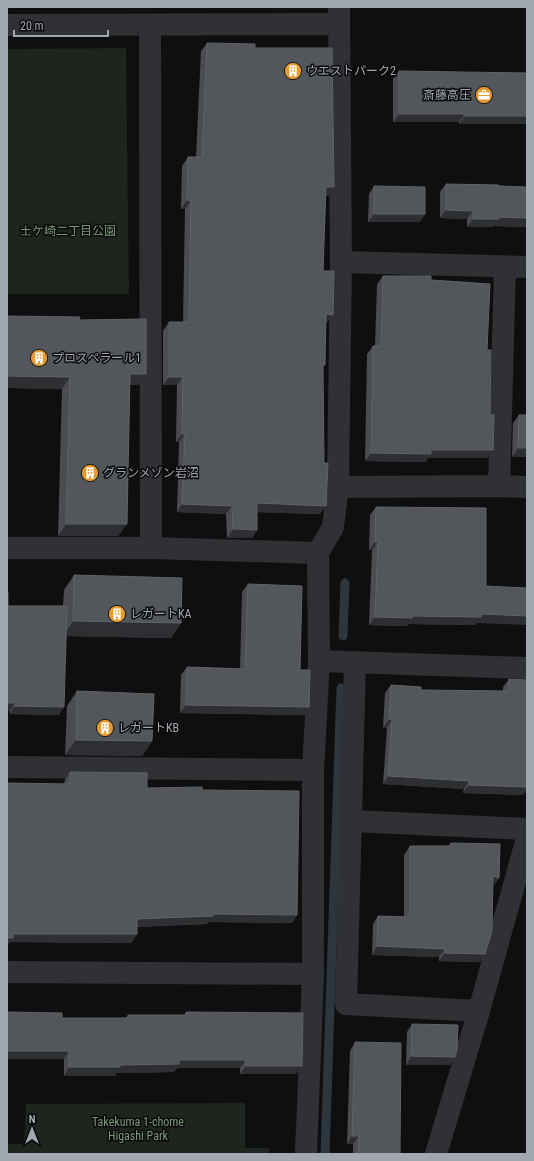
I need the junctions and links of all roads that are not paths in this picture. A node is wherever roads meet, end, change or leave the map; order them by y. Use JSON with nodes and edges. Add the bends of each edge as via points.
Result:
{"nodes":[{"id":1,"x":339,"y":15,"type":"edge"},
{"id":2,"x":7,"y":25,"type":"edge"},
{"id":3,"x":150,"y":25,"type":"junction"},
{"id":4,"x":341,"y":262,"type":"junction"},
{"id":5,"x":505,"y":267,"type":"junction"},
{"id":6,"x":527,"y":267,"type":"edge"},
{"id":7,"x":498,"y":486,"type":"junction"},
{"id":8,"x":338,"y":487,"type":"junction"},
{"id":9,"x":527,"y":487,"type":"edge"},
{"id":10,"x":7,"y":548,"type":"edge"},
{"id":11,"x":151,"y":548,"type":"junction"},
{"id":12,"x":318,"y":553,"type":"junction"},
{"id":13,"x":319,"y":661,"type":"junction"},
{"id":14,"x":356,"y":662,"type":"junction"},
{"id":15,"x":527,"y":668,"type":"edge"},
{"id":16,"x":7,"y":767,"type":"edge"},
{"id":17,"x":313,"y":770,"type":"junction"},
{"id":18,"x":352,"y":822,"type":"junction"},
{"id":19,"x":527,"y":829,"type":"edge"},
{"id":20,"x":527,"y":838,"type":"edge"},
{"id":21,"x":7,"y":972,"type":"edge"},
{"id":22,"x":313,"y":974,"type":"junction"},
{"id":23,"x":479,"y":1011,"type":"junction"},
{"id":24,"x":306,"y":1154,"type":"edge"},
{"id":25,"x":436,"y":1154,"type":"edge"}],
"edges":[{"from":1,"to":3,"type":"street"},
{"from":1,"to":4,"type":"street"},
{"from":2,"to":3,"type":"street"},
{"from":3,"to":11,"type":"street"},
{"from":4,"to":5,"type":"street"},
{"from":4,"to":8,"type":"street"},
{"from":5,"to":6,"type":"street"},
{"from":5,"to":7,"type":"street"},
{"from":7,"to":8,"type":"street"},
{"from":7,"to":9,"type":"street"},
{"from":8,"to":12,"type":"street","via":[[333,527]]},
{"from":10,"to":11,"type":"street"},
{"from":11,"to":12,"type":"street"},
{"from":12,"to":13,"type":"street"},
{"from":13,"to":14,"type":"street"},
{"from":13,"to":17,"type":"street"},
{"from":14,"to":15,"type":"street"},
{"from":14,"to":18,"type":"street"},
{"from":16,"to":17,"type":"street"},
{"from":17,"to":22,"type":"street"},
{"from":18,"to":19,"type":"street"},
{"from":18,"to":23,"type":"street","via":[[346,1004]]},
{"from":20,"to":23,"type":"street"},
{"from":21,"to":22,"type":"street"},
{"from":22,"to":24,"type":"street"},
{"from":23,"to":25,"type":"street"}]}
